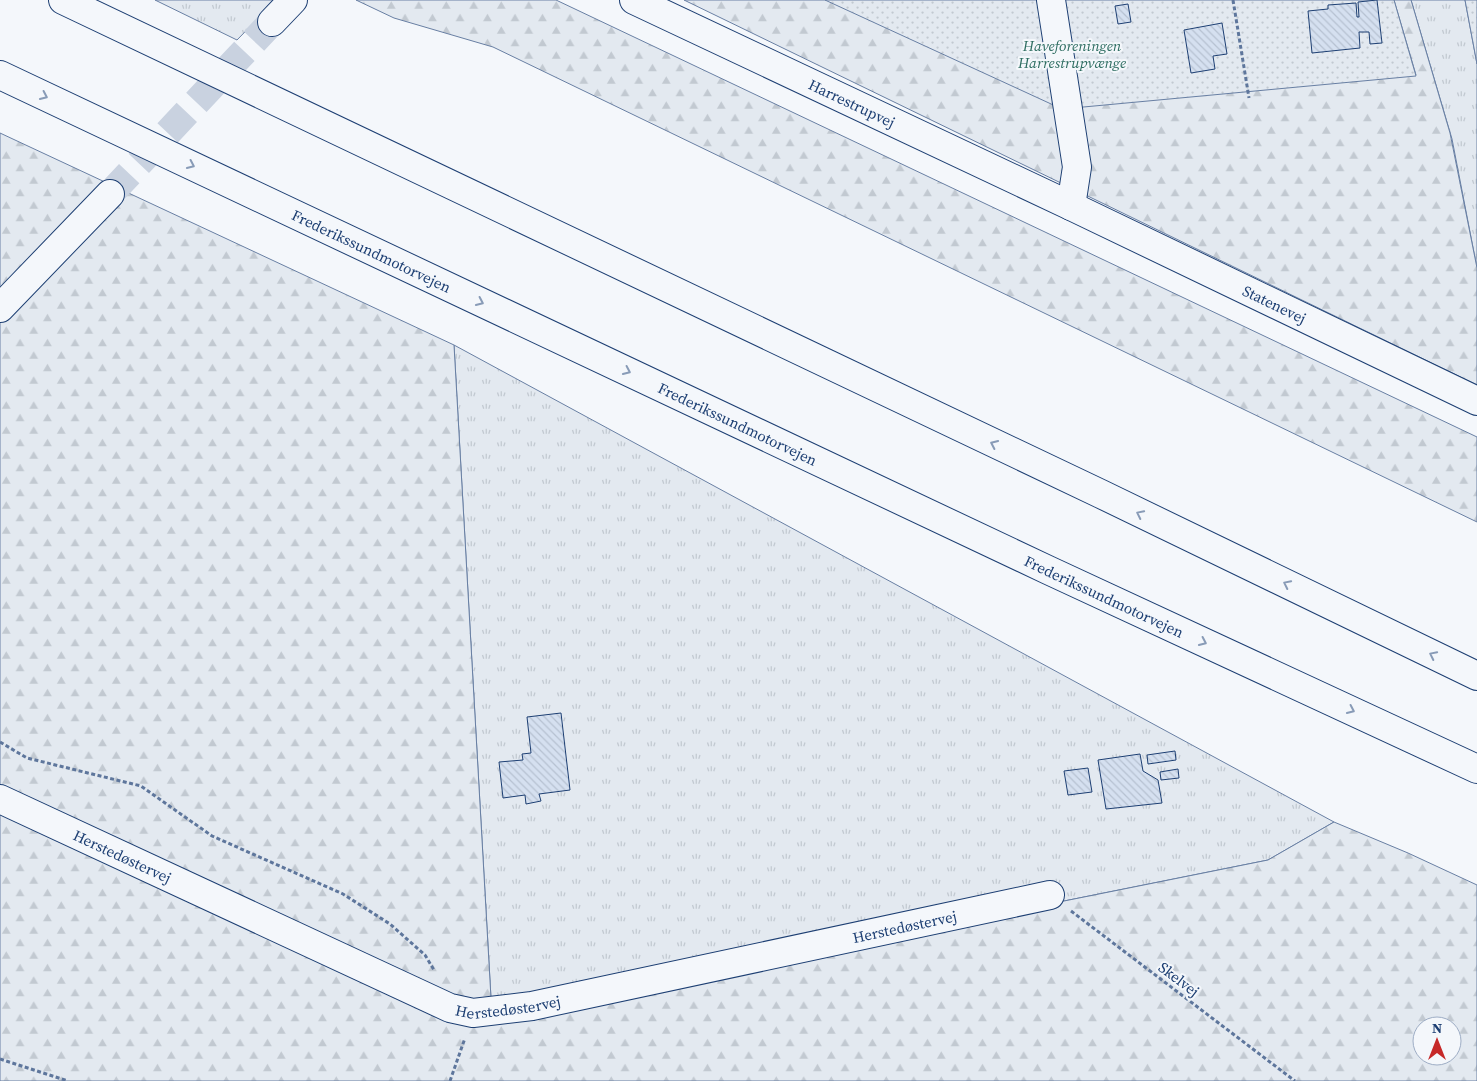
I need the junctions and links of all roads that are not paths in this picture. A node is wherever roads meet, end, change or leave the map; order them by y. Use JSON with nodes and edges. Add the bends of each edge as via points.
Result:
{"nodes":[{"id":1,"x":63,"y":0,"type":"edge"},
{"id":2,"x":292,"y":0,"type":"edge"},
{"id":3,"x":634,"y":0,"type":"edge"},
{"id":4,"x":1051,"y":0,"type":"edge"},
{"id":5,"x":272,"y":22,"type":"tunnel mouth"},
{"id":6,"x":0,"y":75,"type":"edge"},
{"id":7,"x":110,"y":194,"type":"tunnel mouth"},
{"id":8,"x":1071,"y":206,"type":"junction"},
{"id":9,"x":0,"y":308,"type":"edge"},
{"id":10,"x":1477,"y":401,"type":"edge"},
{"id":11,"x":1477,"y":676,"type":"edge"},
{"id":12,"x":1477,"y":769,"type":"edge"},
{"id":13,"x":0,"y":799,"type":"edge"},
{"id":14,"x":1050,"y":895,"type":"road end"}],
"edges":[{"from":11,"to":1,"type":"main road","one_way":true},
{"from":2,"to":5,"type":"main road"},
{"from":3,"to":8,"type":"main road","name":"Harrestrupvej"},
{"from":4,"to":8,"type":"main road","via":[[1077,167]]},
{"from":6,"to":12,"type":"main road","name":"Frederikssundmotorvejen","one_way":true},
{"from":7,"to":9,"type":"main road"},
{"from":8,"to":10,"type":"main road","name":"Statenevej"},
{"from":13,"to":14,"type":"main road","name":"Herstedøstervej","via":[[450,1008],[473,1013],[532,1006]]}]}
